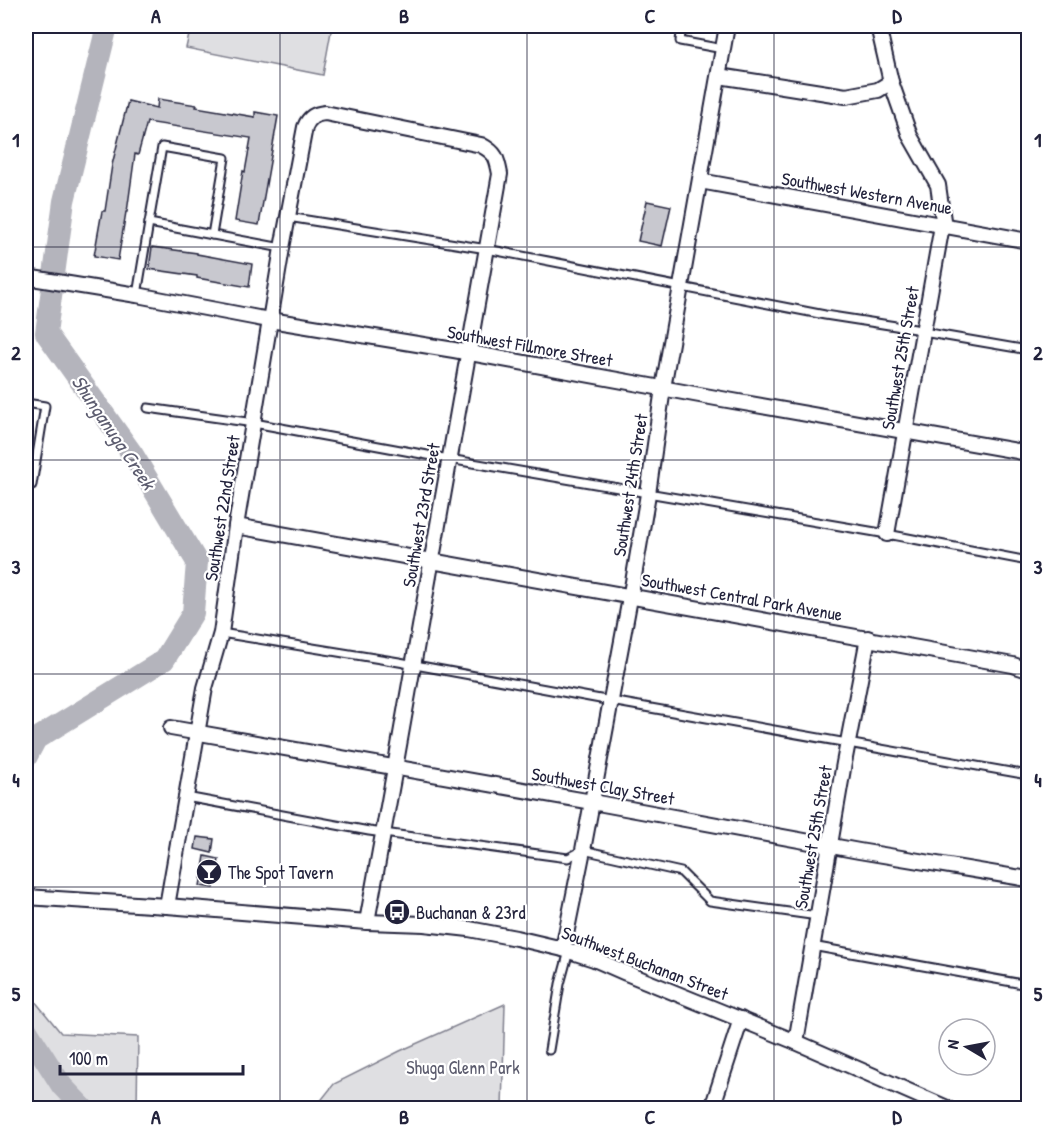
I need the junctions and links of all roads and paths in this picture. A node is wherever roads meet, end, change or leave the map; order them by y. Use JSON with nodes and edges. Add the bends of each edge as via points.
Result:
{"nodes":[{"id":1,"x":682,"y":26,"type":"edge"},
{"id":2,"x":727,"y":26,"type":"edge"},
{"id":3,"x":878,"y":26,"type":"edge"},
{"id":4,"x":723,"y":50,"type":"junction"},
{"id":5,"x":719,"y":76,"type":"junction"},
{"id":6,"x":891,"y":82,"type":"junction"},
{"id":7,"x":458,"y":141,"type":"joint"},
{"id":8,"x":700,"y":181,"type":"junction"},
{"id":9,"x":288,"y":217,"type":"junction"},
{"id":10,"x":149,"y":223,"type":"junction"},
{"id":11,"x":942,"y":225,"type":"junction"},
{"id":12,"x":212,"y":235,"type":"junction"},
{"id":13,"x":1029,"y":241,"type":"edge"},
{"id":14,"x":282,"y":248,"type":"junction"},
{"id":15,"x":487,"y":249,"type":"junction"},
{"id":16,"x":26,"y":277,"type":"edge"},
{"id":17,"x":681,"y":286,"type":"junction"},
{"id":18,"x":137,"y":295,"type":"junction"},
{"id":19,"x":271,"y":320,"type":"junction"},
{"id":20,"x":923,"y":332,"type":"junction"},
{"id":21,"x":1029,"y":350,"type":"edge"},
{"id":22,"x":468,"y":352,"type":"junction"},
{"id":23,"x":663,"y":388,"type":"junction"},
{"id":24,"x":26,"y":403,"type":"edge"},
{"id":25,"x":148,"y":408,"type":"dead end"},
{"id":26,"x":254,"y":423,"type":"junction"},
{"id":27,"x":905,"y":431,"type":"junction"},
{"id":28,"x":1029,"y":453,"type":"edge"},
{"id":29,"x":449,"y":459,"type":"junction"},
{"id":30,"x":26,"y":487,"type":"edge"},
{"id":31,"x":648,"y":494,"type":"junction"},
{"id":32,"x":236,"y":526,"type":"junction"},
{"id":33,"x":887,"y":534,"type":"junction"},
{"id":34,"x":432,"y":561,"type":"junction"},
{"id":35,"x":1029,"y":561,"type":"edge"},
{"id":36,"x":630,"y":596,"type":"junction"},
{"id":37,"x":221,"y":633,"type":"junction"},
{"id":38,"x":868,"y":638,"type":"junction"},
{"id":39,"x":413,"y":664,"type":"junction"},
{"id":40,"x":1029,"y":670,"type":"edge"},
{"id":41,"x":611,"y":702,"type":"junction"},
{"id":42,"x":171,"y":728,"type":"dead end"},
{"id":43,"x":197,"y":733,"type":"junction"},
{"id":44,"x":848,"y":744,"type":"junction"},
{"id":45,"x":396,"y":768,"type":"junction"},
{"id":46,"x":1029,"y":775,"type":"edge"},
{"id":47,"x":185,"y":797,"type":"junction"},
{"id":48,"x":592,"y":802,"type":"junction"},
{"id":49,"x":384,"y":833,"type":"junction"},
{"id":50,"x":830,"y":846,"type":"junction"},
{"id":51,"x":583,"y":850,"type":"junction"},
{"id":52,"x":1029,"y":879,"type":"edge"},
{"id":53,"x":26,"y":897,"type":"edge"},
{"id":54,"x":167,"y":906,"type":"junction"},
{"id":55,"x":818,"y":916,"type":"junction"},
{"id":56,"x":367,"y":922,"type":"junction"},
{"id":57,"x":812,"y":946,"type":"junction"},
{"id":58,"x":566,"y":950,"type":"junction"},
{"id":59,"x":1029,"y":985,"type":"edge"},
{"id":60,"x":741,"y":1019,"type":"junction"},
{"id":61,"x":796,"y":1042,"type":"junction"},
{"id":62,"x":549,"y":1050,"type":"dead end"},
{"id":63,"x":712,"y":1108,"type":"edge"},
{"id":64,"x":947,"y":1108,"type":"edge"}],
"edges":[{"from":1,"to":4,"type":"lane","via":[[680,41]]},
{"from":2,"to":4,"type":"street","name":"Southwest 24th Street"},
{"from":3,"to":6,"type":"street","name":"Southwest 25th Street"},
{"from":4,"to":5,"type":"street","name":"Southwest 24th Street"},
{"from":5,"to":6,"type":"street","via":[[846,96],[878,90]]},
{"from":5,"to":8,"type":"street","name":"Southwest 24th Street"},
{"from":6,"to":11,"type":"street","name":"Southwest 25th Street","via":[[910,136],[938,185]]},
{"from":7,"to":9,"type":"street","name":"Southwest 22nd Street","via":[[325,114],[313,116],[305,127]]},
{"from":7,"to":15,"type":"street","name":"Southwest 23rd Street","via":[[490,150],[497,159],[500,174]]},
{"from":8,"to":11,"type":"street","name":"Southwest Western Avenue"},
{"from":8,"to":17,"type":"street","name":"Southwest 24th Street"},
{"from":9,"to":14,"type":"street","name":"Southwest 22nd Street"},
{"from":9,"to":15,"type":"lane"},
{"from":10,"to":12,"type":"lane"},
{"from":10,"to":12,"type":"lane","via":[[162,147],[225,158]]},
{"from":10,"to":18,"type":"lane"},
{"from":11,"to":13,"type":"street","name":"Southwest Western Avenue"},
{"from":11,"to":20,"type":"street","name":"Southwest 25th Street"},
{"from":12,"to":14,"type":"lane"},
{"from":14,"to":19,"type":"street","name":"Southwest 22nd Street"},
{"from":15,"to":17,"type":"lane"},
{"from":15,"to":22,"type":"street","name":"Southwest 23rd Street"},
{"from":16,"to":18,"type":"street","name":"Southwest Fillmore Street"},
{"from":17,"to":20,"type":"lane"},
{"from":17,"to":23,"type":"street","name":"Southwest 24th Street"},
{"from":18,"to":19,"type":"street","name":"Southwest Fillmore Street"},
{"from":19,"to":22,"type":"street","name":"Southwest Fillmore Street"},
{"from":19,"to":26,"type":"street","name":"Southwest 22nd Street"},
{"from":20,"to":21,"type":"lane"},
{"from":20,"to":27,"type":"street","name":"Southwest 25th Street"},
{"from":22,"to":23,"type":"street","name":"Southwest Fillmore Street"},
{"from":22,"to":29,"type":"street","name":"Southwest 23rd Street"},
{"from":23,"to":27,"type":"street","name":"Southwest Fillmore Street"},
{"from":23,"to":31,"type":"street","name":"Southwest 24th Street"},
{"from":24,"to":30,"type":"lane","via":[[45,406],[32,485]]},
{"from":25,"to":26,"type":"lane"},
{"from":26,"to":29,"type":"lane"},
{"from":26,"to":32,"type":"street","name":"Southwest 22nd Street"},
{"from":27,"to":28,"type":"street","name":"Southwest Fillmore Street"},
{"from":27,"to":33,"type":"street","name":"Southwest 25th Street"},
{"from":29,"to":31,"type":"lane"},
{"from":29,"to":34,"type":"street","name":"Southwest 23rd Street"},
{"from":31,"to":33,"type":"lane"},
{"from":31,"to":36,"type":"street","name":"Southwest 24th Street"},
{"from":32,"to":34,"type":"street","name":"Southwest Central Park Avenue"},
{"from":32,"to":37,"type":"street","name":"Southwest 22nd Street"},
{"from":33,"to":35,"type":"lane"},
{"from":34,"to":36,"type":"street","name":"Southwest Central Park Avenue"},
{"from":34,"to":39,"type":"street","name":"Southwest 23rd Street"},
{"from":36,"to":38,"type":"street","name":"Southwest Central Park Avenue"},
{"from":36,"to":41,"type":"street","name":"Southwest 24th Street"},
{"from":37,"to":39,"type":"lane"},
{"from":37,"to":43,"type":"street","name":"Southwest 22nd Street"},
{"from":38,"to":40,"type":"street","name":"Southwest Central Park Avenue"},
{"from":38,"to":44,"type":"street","name":"Southwest 25th Street"},
{"from":39,"to":41,"type":"lane"},
{"from":39,"to":45,"type":"street","name":"Southwest 23rd Street"},
{"from":41,"to":44,"type":"lane"},
{"from":41,"to":48,"type":"street","name":"Southwest 24th Street"},
{"from":42,"to":43,"type":"street","name":"Southwest Clay Street"},
{"from":43,"to":45,"type":"street","name":"Southwest Clay Street"},
{"from":43,"to":47,"type":"street","name":"Southwest 22nd Street"},
{"from":44,"to":46,"type":"lane"},
{"from":44,"to":50,"type":"street","name":"Southwest 25th Street"},
{"from":45,"to":48,"type":"street","name":"Southwest Clay Street"},
{"from":45,"to":49,"type":"street","name":"Southwest 23rd Street"},
{"from":47,"to":49,"type":"lane"},
{"from":47,"to":54,"type":"street","name":"Southwest 22nd Street"},
{"from":48,"to":50,"type":"street","name":"Southwest Clay Street"},
{"from":48,"to":51,"type":"street","name":"Southwest 24th Street"},
{"from":49,"to":51,"type":"lane","via":[[568,858]]},
{"from":49,"to":56,"type":"street","name":"Southwest 23rd Street"},
{"from":50,"to":52,"type":"street","name":"Southwest Clay Street"},
{"from":50,"to":55,"type":"street","name":"Southwest 25th Street"},
{"from":51,"to":55,"type":"lane","via":[[681,872],[710,901]]},
{"from":51,"to":58,"type":"street","name":"Southwest 24th Street"},
{"from":53,"to":54,"type":"street","name":"Southwest Buchanan Street"},
{"from":54,"to":56,"type":"street","name":"Southwest Buchanan Street"},
{"from":55,"to":57,"type":"street","name":"Southwest 25th Street"},
{"from":56,"to":58,"type":"street","name":"Southwest Buchanan Street","via":[[468,929]]},
{"from":57,"to":59,"type":"lane"},
{"from":57,"to":61,"type":"street","name":"Southwest 25th Street"},
{"from":58,"to":60,"type":"street","name":"Southwest Buchanan Street"},
{"from":58,"to":62,"type":"lane"},
{"from":60,"to":61,"type":"street","name":"Southwest Buchanan Street"},
{"from":60,"to":63,"type":"street"},
{"from":61,"to":64,"type":"street","name":"Southwest Buchanan Street"}]}
